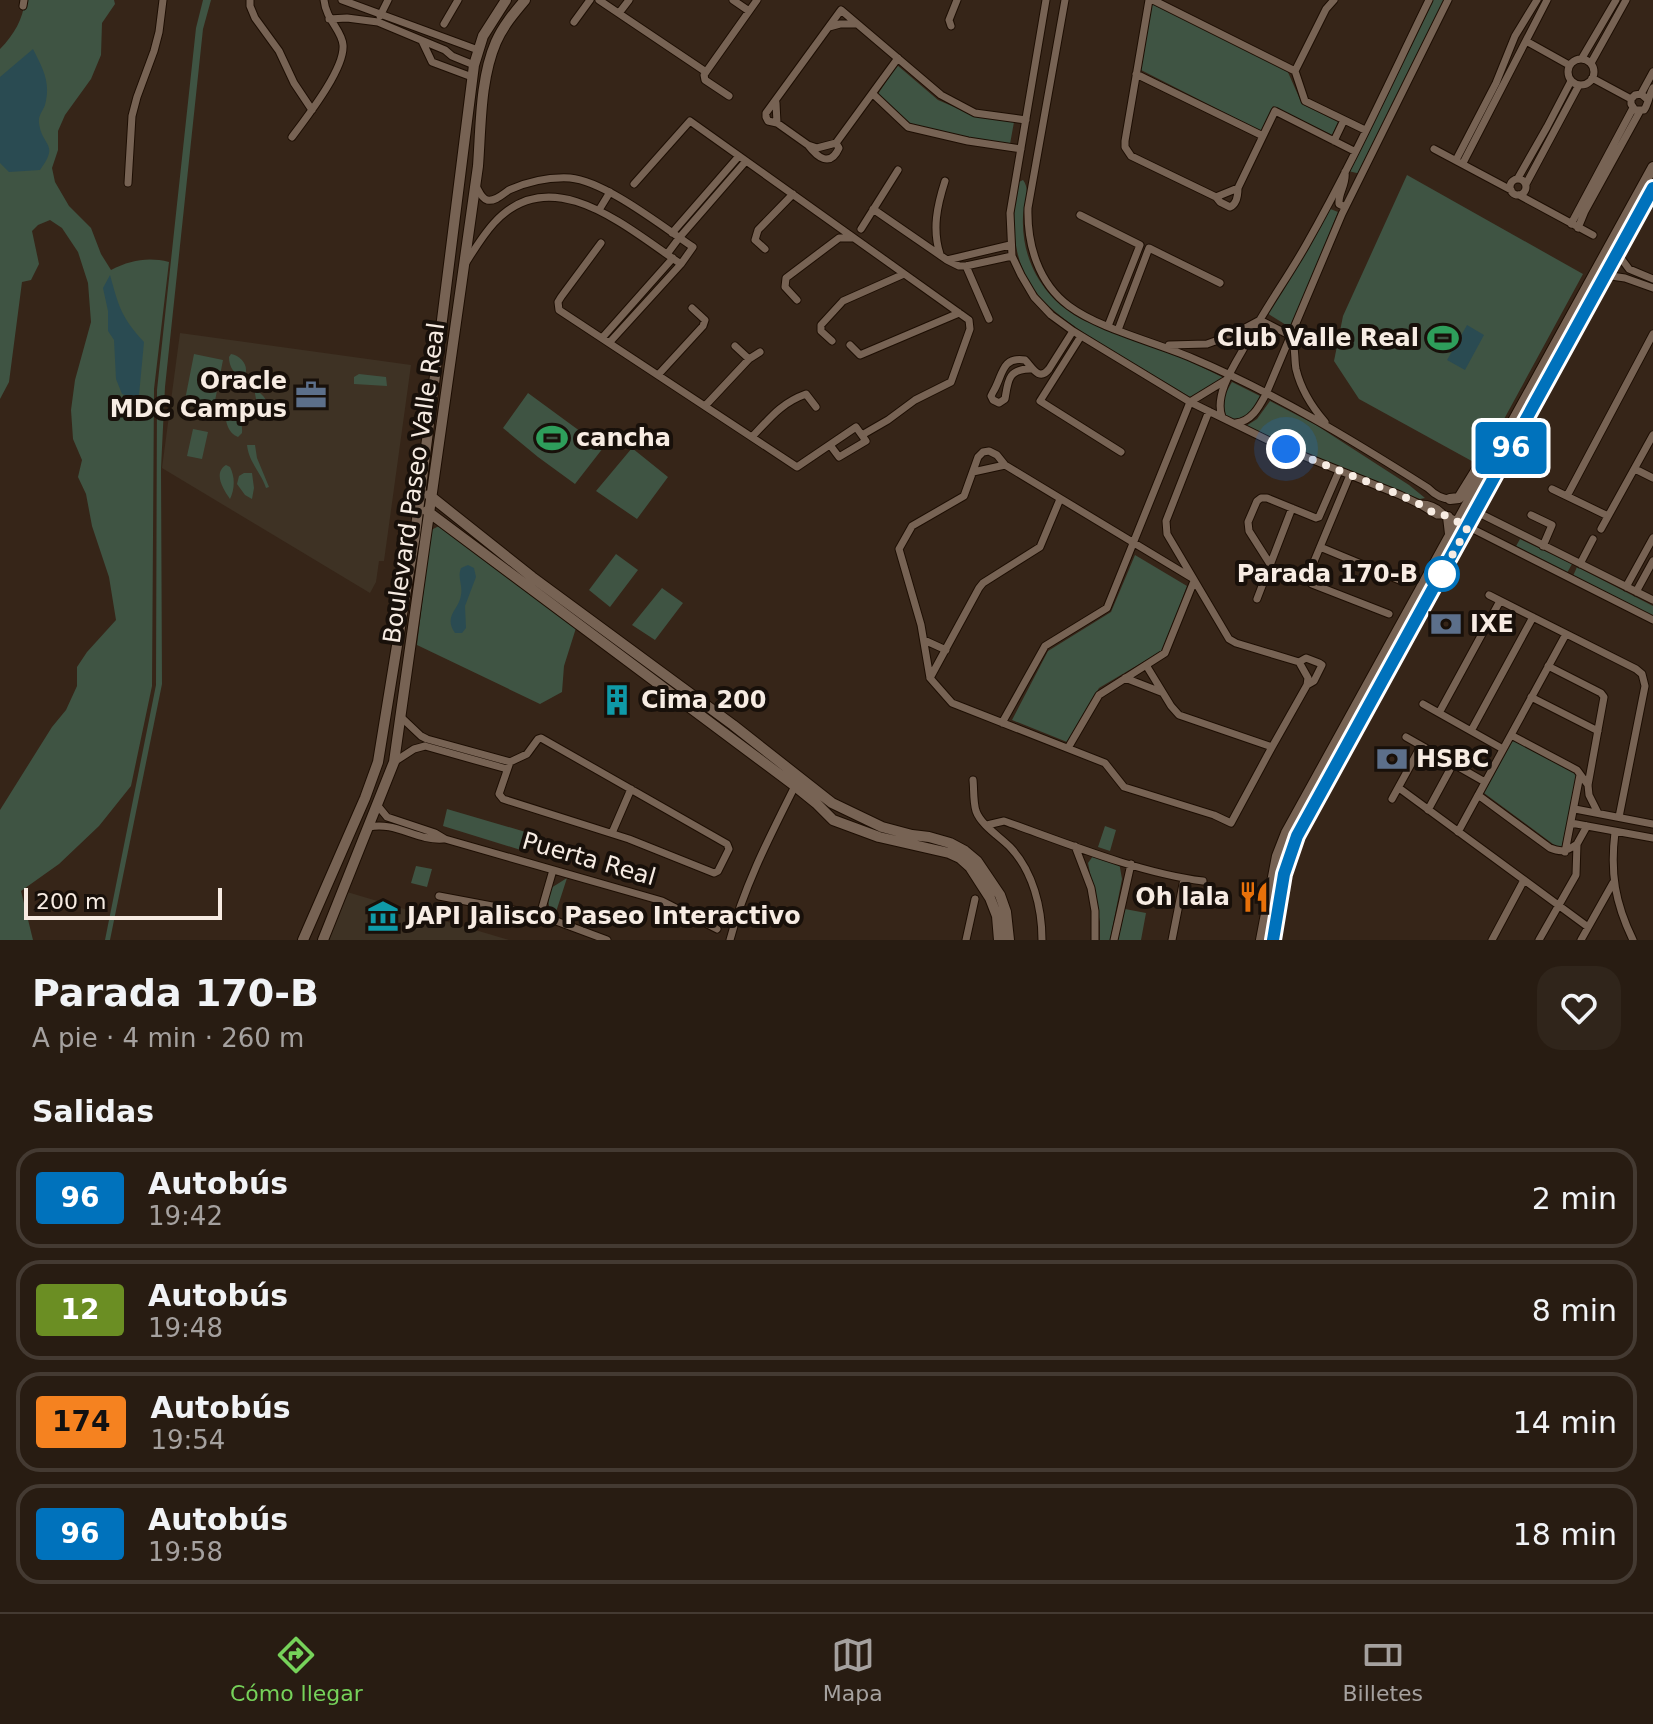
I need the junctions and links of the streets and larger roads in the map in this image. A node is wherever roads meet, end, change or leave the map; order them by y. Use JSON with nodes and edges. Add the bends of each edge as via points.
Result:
{"nodes":[{"id":1,"x":163,"y":0,"type":"edge"},
{"id":2,"x":250,"y":0,"type":"edge"},
{"id":3,"x":333,"y":0,"type":"edge"},
{"id":4,"x":342,"y":0,"type":"edge"},
{"id":5,"x":388,"y":0,"type":"edge"},
{"id":6,"x":458,"y":0,"type":"edge"},
{"id":7,"x":506,"y":0,"type":"edge"},
{"id":8,"x":524,"y":0,"type":"edge"},
{"id":9,"x":590,"y":0,"type":"edge"},
{"id":10,"x":599,"y":0,"type":"edge"},
{"id":11,"x":629,"y":0,"type":"edge"},
{"id":12,"x":733,"y":0,"type":"edge"},
{"id":13,"x":757,"y":0,"type":"edge"},
{"id":14,"x":957,"y":0,"type":"edge"},
{"id":15,"x":1046,"y":0,"type":"edge"},
{"id":16,"x":1065,"y":0,"type":"edge"},
{"id":17,"x":1151,"y":0,"type":"edge"},
{"id":18,"x":1323,"y":0,"type":"edge"},
{"id":19,"x":1334,"y":0,"type":"edge"},
{"id":20,"x":1429,"y":0,"type":"edge"},
{"id":21,"x":1448,"y":0,"type":"edge"},
{"id":22,"x":1537,"y":0,"type":"edge"},
{"id":23,"x":1547,"y":0,"type":"edge"},
{"id":24,"x":1616,"y":0,"type":"edge"},
{"id":25,"x":1626,"y":0,"type":"edge"},
{"id":26,"x":325,"y":4,"type":"edge"},
{"id":27,"x":1326,"y":9,"type":"junction"},
{"id":28,"x":749,"y":11,"type":"junction"},
{"id":29,"x":619,"y":13,"type":"junction"},
{"id":30,"x":496,"y":14,"type":"junction"},
{"id":31,"x":347,"y":18,"type":"junction"},
{"id":32,"x":380,"y":18,"type":"junction"},
{"id":33,"x":329,"y":19,"type":"junction"},
{"id":34,"x":508,"y":22,"type":"junction"},
{"id":35,"x":574,"y":22,"type":"dead end"},
{"id":36,"x":444,"y":24,"type":"dead end"},
{"id":37,"x":857,"y":24,"type":"junction"},
{"id":38,"x":951,"y":26,"type":"dead end"},
{"id":39,"x":829,"y":27,"type":"junction"},
{"id":40,"x":420,"y":28,"type":"junction"},
{"id":41,"x":1520,"y":28,"type":"junction"},
{"id":42,"x":1528,"y":37,"type":"junction"},
{"id":43,"x":341,"y":38,"type":"junction"},
{"id":44,"x":422,"y":40,"type":"junction"},
{"id":45,"x":1038,"y":45,"type":"junction"},
{"id":46,"x":1512,"y":45,"type":"junction"},
{"id":47,"x":1056,"y":47,"type":"junction"},
{"id":48,"x":478,"y":50,"type":"junction"},
{"id":49,"x":1521,"y":50,"type":"junction"},
{"id":50,"x":898,"y":58,"type":"junction"},
{"id":51,"x":1582,"y":58,"type":"junction"},
{"id":52,"x":1591,"y":63,"type":"junction"},
{"id":53,"x":474,"y":65,"type":"junction"},
{"id":54,"x":1569,"y":65,"type":"junction"},
{"id":55,"x":1295,"y":71,"type":"junction"},
{"id":56,"x":706,"y":72,"type":"junction"},
{"id":57,"x":1653,"y":72,"type":"edge"},
{"id":58,"x":1136,"y":74,"type":"junction"},
{"id":59,"x":472,"y":77,"type":"junction"},
{"id":60,"x":1592,"y":78,"type":"junction"},
{"id":61,"x":1571,"y":81,"type":"junction"},
{"id":62,"x":1579,"y":85,"type":"junction"},
{"id":63,"x":1653,"y":88,"type":"edge"},
{"id":64,"x":873,"y":94,"type":"junction"},
{"id":65,"x":1494,"y":95,"type":"junction"},
{"id":66,"x":729,"y":96,"type":"dead end"},
{"id":67,"x":1644,"y":96,"type":"junction"},
{"id":68,"x":1635,"y":106,"type":"junction"},
{"id":69,"x":312,"y":110,"type":"junction"},
{"id":70,"x":1026,"y":120,"type":"junction"},
{"id":71,"x":1344,"y":120,"type":"junction"},
{"id":72,"x":1551,"y":129,"type":"junction"},
{"id":73,"x":1365,"y":130,"type":"junction"},
{"id":74,"x":1263,"y":136,"type":"junction"},
{"id":75,"x":292,"y":137,"type":"dead end"},
{"id":76,"x":1334,"y":141,"type":"junction"},
{"id":77,"x":836,"y":143,"type":"junction"},
{"id":78,"x":808,"y":145,"type":"junction"},
{"id":79,"x":1021,"y":149,"type":"junction"},
{"id":80,"x":1434,"y":149,"type":"dead end"},
{"id":81,"x":1354,"y":151,"type":"junction"},
{"id":82,"x":739,"y":156,"type":"junction"},
{"id":83,"x":746,"y":161,"type":"junction"},
{"id":84,"x":1460,"y":162,"type":"junction"},
{"id":85,"x":460,"y":165,"type":"junction"},
{"id":86,"x":478,"y":166,"type":"junction"},
{"id":87,"x":1653,"y":167,"type":"edge"},
{"id":88,"x":898,"y":170,"type":"dead end"},
{"id":89,"x":1345,"y":170,"type":"junction"},
{"id":90,"x":1016,"y":177,"type":"junction"},
{"id":91,"x":1034,"y":178,"type":"junction"},
{"id":92,"x":1518,"y":178,"type":"junction"},
{"id":93,"x":945,"y":181,"type":"dead end"},
{"id":94,"x":128,"y":183,"type":"dead end"},
{"id":95,"x":475,"y":184,"type":"junction"},
{"id":96,"x":634,"y":184,"type":"dead end"},
{"id":97,"x":1526,"y":184,"type":"junction"},
{"id":98,"x":1649,"y":186,"type":"edge"},
{"id":99,"x":1238,"y":188,"type":"junction"},
{"id":100,"x":1511,"y":190,"type":"junction"},
{"id":101,"x":610,"y":192,"type":"junction"},
{"id":102,"x":793,"y":194,"type":"junction"},
{"id":103,"x":1519,"y":195,"type":"junction"},
{"id":104,"x":1216,"y":197,"type":"junction"},
{"id":105,"x":629,"y":205,"type":"junction"},
{"id":106,"x":1345,"y":207,"type":"junction"},
{"id":107,"x":873,"y":209,"type":"junction"},
{"id":108,"x":599,"y":210,"type":"junction"},
{"id":109,"x":1080,"y":215,"type":"dead end"},
{"id":110,"x":825,"y":217,"type":"junction"},
{"id":111,"x":617,"y":222,"type":"junction"},
{"id":112,"x":1575,"y":226,"type":"junction"},
{"id":113,"x":935,"y":227,"type":"junction"},
{"id":114,"x":861,"y":229,"type":"dead end"},
{"id":115,"x":1616,"y":234,"type":"junction"},
{"id":116,"x":676,"y":235,"type":"junction"},
{"id":117,"x":1593,"y":235,"type":"dead end"},
{"id":118,"x":839,"y":238,"type":"junction"},
{"id":119,"x":854,"y":238,"type":"junction"},
{"id":120,"x":601,"y":243,"type":"dead end"},
{"id":121,"x":923,"y":243,"type":"junction"},
{"id":122,"x":1010,"y":245,"type":"junction"},
{"id":123,"x":765,"y":249,"type":"dead end"},
{"id":124,"x":1617,"y":253,"type":"junction"},
{"id":125,"x":670,"y":256,"type":"junction"},
{"id":126,"x":1012,"y":256,"type":"junction"},
{"id":127,"x":944,"y":258,"type":"junction"},
{"id":128,"x":681,"y":264,"type":"junction"},
{"id":129,"x":464,"y":266,"type":"junction"},
{"id":130,"x":966,"y":266,"type":"junction"},
{"id":131,"x":1606,"y":273,"type":"junction"},
{"id":132,"x":904,"y":274,"type":"junction"},
{"id":133,"x":1653,"y":279,"type":"edge"},
{"id":134,"x":1220,"y":283,"type":"dead end"},
{"id":135,"x":1653,"y":288,"type":"edge"},
{"id":136,"x":797,"y":300,"type":"dead end"},
{"id":137,"x":692,"y":308,"type":"dead end"},
{"id":138,"x":959,"y":313,"type":"junction"},
{"id":139,"x":989,"y":319,"type":"dead end"},
{"id":140,"x":1260,"y":320,"type":"junction"},
{"id":141,"x":1108,"y":326,"type":"junction"},
{"id":142,"x":1118,"y":330,"type":"junction"},
{"id":143,"x":1073,"y":331,"type":"junction"},
{"id":144,"x":1653,"y":334,"type":"edge"},
{"id":145,"x":1081,"y":336,"type":"junction"},
{"id":146,"x":1291,"y":336,"type":"junction"},
{"id":147,"x":606,"y":340,"type":"junction"},
{"id":148,"x":832,"y":341,"type":"dead end"},
{"id":149,"x":850,"y":345,"type":"dead end"},
{"id":150,"x":1159,"y":345,"type":"junction"},
{"id":151,"x":735,"y":346,"type":"dead end"},
{"id":152,"x":1650,"y":346,"type":"edge"},
{"id":153,"x":760,"y":352,"type":"dead end"},
{"id":154,"x":749,"y":359,"type":"junction"},
{"id":155,"x":1030,"y":369,"type":"junction"},
{"id":156,"x":658,"y":375,"type":"junction"},
{"id":157,"x":1229,"y":377,"type":"junction"},
{"id":158,"x":1266,"y":394,"type":"junction"},
{"id":159,"x":1190,"y":402,"type":"junction"},
{"id":160,"x":705,"y":406,"type":"junction"},
{"id":161,"x":816,"y":407,"type":"dead end"},
{"id":162,"x":1209,"y":411,"type":"junction"},
{"id":163,"x":1516,"y":414,"type":"junction"},
{"id":164,"x":1222,"y":417,"type":"junction"},
{"id":165,"x":1234,"y":423,"type":"junction"},
{"id":166,"x":1328,"y":426,"type":"junction"},
{"id":167,"x":862,"y":435,"type":"junction"},
{"id":168,"x":1653,"y":435,"type":"edge"},
{"id":169,"x":752,"y":437,"type":"junction"},
{"id":170,"x":1515,"y":441,"type":"junction"},
{"id":171,"x":830,"y":445,"type":"junction"},
{"id":172,"x":1121,"y":452,"type":"dead end"},
{"id":173,"x":1005,"y":465,"type":"junction"},
{"id":174,"x":1635,"y":469,"type":"junction"},
{"id":175,"x":1339,"y":471,"type":"junction"},
{"id":176,"x":973,"y":472,"type":"junction"},
{"id":177,"x":1350,"y":475,"type":"junction"},
{"id":178,"x":1653,"y":478,"type":"edge"},
{"id":179,"x":421,"y":489,"type":"junction"},
{"id":180,"x":1430,"y":489,"type":"junction"},
{"id":181,"x":1552,"y":489,"type":"dead end"},
{"id":182,"x":1567,"y":496,"type":"junction"},
{"id":183,"x":433,"y":498,"type":"junction"},
{"id":184,"x":1060,"y":499,"type":"junction"},
{"id":185,"x":1450,"y":499,"type":"joint"},
{"id":186,"x":419,"y":505,"type":"junction"},
{"id":187,"x":1422,"y":505,"type":"junction"},
{"id":188,"x":1465,"y":506,"type":"junction"},
{"id":189,"x":1292,"y":508,"type":"junction"},
{"id":190,"x":1476,"y":512,"type":"junction"},
{"id":191,"x":430,"y":513,"type":"junction"},
{"id":192,"x":1531,"y":515,"type":"dead end"},
{"id":193,"x":1608,"y":516,"type":"junction"},
{"id":194,"x":1450,"y":518,"type":"junction"},
{"id":195,"x":1468,"y":527,"type":"junction"},
{"id":196,"x":1601,"y":529,"type":"dead end"},
{"id":197,"x":1520,"y":534,"type":"junction"},
{"id":198,"x":1653,"y":538,"type":"edge"},
{"id":199,"x":1593,"y":539,"type":"dead end"},
{"id":200,"x":1133,"y":543,"type":"junction"},
{"id":201,"x":1543,"y":546,"type":"junction"},
{"id":202,"x":1320,"y":547,"type":"junction"},
{"id":203,"x":1512,"y":549,"type":"junction"},
{"id":204,"x":1642,"y":558,"type":"junction"},
{"id":205,"x":1653,"y":562,"type":"edge"},
{"id":206,"x":1578,"y":563,"type":"junction"},
{"id":207,"x":1270,"y":564,"type":"junction"},
{"id":208,"x":1635,"y":570,"type":"junction"},
{"id":209,"x":1646,"y":574,"type":"junction"},
{"id":210,"x":1568,"y":578,"type":"junction"},
{"id":211,"x":1193,"y":580,"type":"junction"},
{"id":212,"x":529,"y":581,"type":"junction"},
{"id":213,"x":1402,"y":581,"type":"dead end"},
{"id":214,"x":1626,"y":587,"type":"junction"},
{"id":215,"x":1420,"y":590,"type":"junction"},
{"id":216,"x":1636,"y":592,"type":"junction"},
{"id":217,"x":1489,"y":595,"type":"dead end"},
{"id":218,"x":1205,"y":598,"type":"junction"},
{"id":219,"x":1257,"y":599,"type":"dead end"},
{"id":220,"x":1653,"y":600,"type":"edge"},
{"id":221,"x":1500,"y":601,"type":"junction"},
{"id":222,"x":1185,"y":605,"type":"junction"},
{"id":223,"x":1389,"y":614,"type":"dead end"},
{"id":224,"x":1533,"y":617,"type":"junction"},
{"id":225,"x":1653,"y":620,"type":"edge"},
{"id":226,"x":1415,"y":622,"type":"junction"},
{"id":227,"x":1566,"y":634,"type":"junction"},
{"id":228,"x":924,"y":640,"type":"junction"},
{"id":229,"x":946,"y":650,"type":"junction"},
{"id":230,"x":1299,"y":662,"type":"junction"},
{"id":231,"x":1146,"y":665,"type":"junction"},
{"id":232,"x":1548,"y":666,"type":"junction"},
{"id":233,"x":930,"y":678,"type":"junction"},
{"id":234,"x":1125,"y":678,"type":"junction"},
{"id":235,"x":1307,"y":685,"type":"junction"},
{"id":236,"x":1163,"y":693,"type":"junction"},
{"id":237,"x":1531,"y":697,"type":"junction"},
{"id":238,"x":694,"y":704,"type":"junction"},
{"id":239,"x":1423,"y":704,"type":"dead end"},
{"id":240,"x":1439,"y":713,"type":"junction"},
{"id":241,"x":402,"y":718,"type":"junction"},
{"id":242,"x":1002,"y":723,"type":"junction"},
{"id":243,"x":1471,"y":731,"type":"junction"},
{"id":244,"x":1598,"y":731,"type":"junction"},
{"id":245,"x":1511,"y":735,"type":"junction"},
{"id":246,"x":1406,"y":737,"type":"dead end"},
{"id":247,"x":1421,"y":746,"type":"junction"},
{"id":248,"x":1272,"y":747,"type":"junction"},
{"id":249,"x":1068,"y":748,"type":"junction"},
{"id":250,"x":1503,"y":749,"type":"junction"},
{"id":251,"x":394,"y":762,"type":"junction"},
{"id":252,"x":1453,"y":764,"type":"junction"},
{"id":253,"x":509,"y":766,"type":"junction"},
{"id":254,"x":1580,"y":775,"type":"junction"},
{"id":255,"x":973,"y":780,"type":"dead end"},
{"id":256,"x":1485,"y":782,"type":"junction"},
{"id":257,"x":1588,"y":785,"type":"junction"},
{"id":258,"x":795,"y":786,"type":"junction"},
{"id":259,"x":1399,"y":788,"type":"junction"},
{"id":260,"x":631,"y":789,"type":"junction"},
{"id":261,"x":1478,"y":795,"type":"junction"},
{"id":262,"x":1392,"y":799,"type":"dead end"},
{"id":263,"x":378,"y":806,"type":"junction"},
{"id":264,"x":1428,"y":810,"type":"junction"},
{"id":265,"x":1577,"y":810,"type":"junction"},
{"id":266,"x":1598,"y":813,"type":"junction"},
{"id":267,"x":1619,"y":817,"type":"junction"},
{"id":268,"x":1635,"y":820,"type":"junction"},
{"id":269,"x":1574,"y":823,"type":"junction"},
{"id":270,"x":1653,"y":824,"type":"edge"},
{"id":271,"x":987,"y":825,"type":"junction"},
{"id":272,"x":1587,"y":826,"type":"junction"},
{"id":273,"x":369,"y":827,"type":"junction"},
{"id":274,"x":411,"y":829,"type":"junction"},
{"id":275,"x":880,"y":832,"type":"junction"},
{"id":276,"x":1458,"y":832,"type":"junction"},
{"id":277,"x":1615,"y":832,"type":"junction"},
{"id":278,"x":612,"y":833,"type":"junction"},
{"id":279,"x":1632,"y":836,"type":"junction"},
{"id":280,"x":1653,"y":838,"type":"edge"},
{"id":281,"x":1577,"y":844,"type":"junction"},
{"id":282,"x":1075,"y":846,"type":"junction"},
{"id":283,"x":1095,"y":852,"type":"junction"},
{"id":284,"x":1565,"y":852,"type":"junction"},
{"id":285,"x":1131,"y":864,"type":"junction"},
{"id":286,"x":1083,"y":866,"type":"junction"},
{"id":287,"x":553,"y":870,"type":"junction"},
{"id":288,"x":1184,"y":879,"type":"junction"},
{"id":289,"x":1524,"y":880,"type":"junction"},
{"id":290,"x":1203,"y":881,"type":"dead end"},
{"id":291,"x":1614,"y":881,"type":"junction"},
{"id":292,"x":439,"y":896,"type":"dead end"},
{"id":293,"x":975,"y":899,"type":"dead end"},
{"id":294,"x":1559,"y":906,"type":"junction"},
{"id":295,"x":540,"y":915,"type":"junction"},
{"id":296,"x":1588,"y":927,"type":"junction"},
{"id":297,"x":717,"y":929,"type":"dead end"},
{"id":298,"x":1628,"y":930,"type":"junction"},
{"id":299,"x":303,"y":940,"type":"edge"},
{"id":300,"x":323,"y":940,"type":"edge"},
{"id":301,"x":607,"y":940,"type":"edge"},
{"id":302,"x":730,"y":940,"type":"edge"},
{"id":303,"x":966,"y":940,"type":"edge"},
{"id":304,"x":999,"y":940,"type":"edge"},
{"id":305,"x":1009,"y":940,"type":"edge"},
{"id":306,"x":1042,"y":940,"type":"edge"},
{"id":307,"x":1095,"y":940,"type":"edge"},
{"id":308,"x":1114,"y":940,"type":"edge"},
{"id":309,"x":1172,"y":940,"type":"edge"},
{"id":310,"x":1266,"y":940,"type":"edge"},
{"id":311,"x":1492,"y":940,"type":"edge"},
{"id":312,"x":1539,"y":940,"type":"edge"},
{"id":313,"x":1581,"y":940,"type":"edge"},
{"id":314,"x":1623,"y":940,"type":"edge"},
{"id":315,"x":1633,"y":940,"type":"edge"}],
"edges":[{"from":1,"to":94,"type":"street","via":[[154,51],[132,116]]},
{"from":2,"to":69,"type":"street","via":[[255,18]]},
{"from":3,"to":26,"type":"street"},
{"from":4,"to":32,"type":"street"},
{"from":5,"to":32,"type":"street"},
{"from":6,"to":36,"type":"street"},
{"from":7,"to":30,"type":"street","name":"Boulevard Paseo Valle Real"},
{"from":8,"to":34,"type":"street","name":"Boulevard Paseo Valle Real"},
{"from":9,"to":35,"type":"street"},
{"from":10,"to":29,"type":"street"},
{"from":11,"to":29,"type":"street"},
{"from":12,"to":28,"type":"street"},
{"from":13,"to":28,"type":"street"},
{"from":14,"to":38,"type":"street"},
{"from":15,"to":45,"type":"street"},
{"from":16,"to":47,"type":"street"},
{"from":17,"to":55,"type":"street"},
{"from":17,"to":58,"type":"street"},
{"from":18,"to":27,"type":"street"},
{"from":19,"to":27,"type":"street"},
{"from":20,"to":73,"type":"street"},
{"from":21,"to":106,"type":"street"},
{"from":22,"to":41,"type":"street"},
{"from":23,"to":42,"type":"street"},
{"from":24,"to":51,"type":"street"},
{"from":25,"to":52,"type":"street"},
{"from":26,"to":33,"type":"street"},
{"from":27,"to":55,"type":"street"},
{"from":28,"to":56,"type":"street"},
{"from":29,"to":56,"type":"street"},
{"from":30,"to":34,"type":"street"},
{"from":30,"to":48,"type":"street","name":"Boulevard Paseo Valle Real"},
{"from":31,"to":32,"type":"street"},
{"from":31,"to":33,"type":"street"},
{"from":31,"to":43,"type":"street"},
{"from":32,"to":40,"type":"street"},
{"from":32,"to":44,"type":"street"},
{"from":33,"to":43,"type":"street"},
{"from":34,"to":86,"type":"street","name":"Boulevard Paseo Valle Real","via":[[491,58]]},
{"from":37,"to":39,"type":"street"},
{"from":37,"to":39,"type":"street","via":[[841,10]]},
{"from":37,"to":50,"type":"street"},
{"from":39,"to":78,"type":"street","via":[[766,113],[768,121]]},
{"from":40,"to":44,"type":"street"},
{"from":40,"to":48,"type":"street"},
{"from":41,"to":42,"type":"street"},
{"from":41,"to":46,"type":"street"},
{"from":42,"to":49,"type":"street"},
{"from":42,"to":54,"type":"street"},
{"from":43,"to":69,"type":"street","via":[[341,59]]},
{"from":44,"to":53,"type":"street"},
{"from":44,"to":59,"type":"street","via":[[432,62]]},
{"from":45,"to":47,"type":"street"},
{"from":45,"to":70,"type":"street"},
{"from":46,"to":49,"type":"street"},
{"from":46,"to":65,"type":"street"},
{"from":47,"to":91,"type":"street"},
{"from":48,"to":53,"type":"street","name":"Boulevard Paseo Valle Real"},
{"from":49,"to":65,"type":"street"},
{"from":50,"to":64,"type":"street"},
{"from":50,"to":70,"type":"street","via":[[941,95],[975,113]]},
{"from":51,"to":52,"type":"street"},
{"from":51,"to":54,"type":"street"},
{"from":52,"to":60,"type":"street"},
{"from":53,"to":59,"type":"street","name":"Boulevard Paseo Valle Real"},
{"from":54,"to":61,"type":"street"},
{"from":55,"to":71,"type":"street","via":[[1305,101]]},
{"from":56,"to":66,"type":"street","via":[[705,80]]},
{"from":57,"to":67,"type":"street"},
{"from":58,"to":74,"type":"street"},
{"from":58,"to":104,"type":"street","via":[[1126,150]]},
{"from":59,"to":85,"type":"street","name":"Boulevard Paseo Valle Real"},
{"from":60,"to":62,"type":"street"},
{"from":60,"to":68,"type":"street"},
{"from":61,"to":62,"type":"street"},
{"from":61,"to":72,"type":"street"},
{"from":62,"to":72,"type":"street"},
{"from":63,"to":67,"type":"street"},
{"from":64,"to":77,"type":"street"},
{"from":64,"to":79,"type":"street","via":[[908,127]]},
{"from":65,"to":84,"type":"street"},
{"from":67,"to":68,"type":"street","via":[[1635,95]]},
{"from":67,"to":68,"type":"street","via":[[1646,107]]},
{"from":68,"to":112,"type":"street"},
{"from":69,"to":75,"type":"street"},
{"from":70,"to":79,"type":"street"},
{"from":71,"to":73,"type":"street"},
{"from":71,"to":76,"type":"street"},
{"from":72,"to":92,"type":"street"},
{"from":72,"to":97,"type":"street"},
{"from":73,"to":81,"type":"street"},
{"from":74,"to":76,"type":"street","via":[[1275,111]]},
{"from":74,"to":99,"type":"street"},
{"from":76,"to":81,"type":"street"},
{"from":77,"to":78,"type":"street"},
{"from":77,"to":78,"type":"street","via":[[836,156],[830,159],[822,159]]},
{"from":79,"to":90,"type":"street"},
{"from":80,"to":84,"type":"street"},
{"from":81,"to":89,"type":"street"},
{"from":82,"to":83,"type":"street"},
{"from":82,"to":96,"type":"street","via":[[690,121]]},
{"from":82,"to":116,"type":"street"},
{"from":83,"to":102,"type":"street"},
{"from":83,"to":116,"type":"street"},
{"from":84,"to":100,"type":"street"},
{"from":85,"to":86,"type":"street","via":[[470,161]]},
{"from":85,"to":179,"type":"street","name":"Boulevard Paseo Valle Real"},
{"from":86,"to":95,"type":"street","name":"Boulevard Paseo Valle Real"},
{"from":87,"to":98,"type":"street"},
{"from":88,"to":107,"type":"street"},
{"from":89,"to":106,"type":"street","via":[[1338,200]]},
{"from":89,"to":140,"type":"street"},
{"from":90,"to":91,"type":"street"},
{"from":90,"to":122,"type":"street"},
{"from":91,"to":141,"type":"street","via":[[1028,226],[1038,268],[1067,305]]},
{"from":92,"to":97,"type":"street"},
{"from":92,"to":100,"type":"street","via":[[1511,182]]},
{"from":93,"to":113,"type":"street"},
{"from":95,"to":101,"type":"street","via":[[487,200],[557,179],[579,180]]},
{"from":95,"to":129,"type":"street","name":"Boulevard Paseo Valle Real"},
{"from":97,"to":103,"type":"street"},
{"from":98,"to":115,"type":"street"},
{"from":98,"to":124,"type":"street"},
{"from":99,"to":104,"type":"street"},
{"from":99,"to":104,"type":"street","via":[[1232,207]]},
{"from":100,"to":103,"type":"street"},
{"from":101,"to":105,"type":"street"},
{"from":101,"to":108,"type":"street"},
{"from":102,"to":110,"type":"street"},
{"from":102,"to":123,"type":"street","via":[[758,230],[755,240]]},
{"from":103,"to":112,"type":"street"},
{"from":105,"to":111,"type":"street"},
{"from":105,"to":116,"type":"street"},
{"from":106,"to":146,"type":"street"},
{"from":107,"to":114,"type":"street"},
{"from":107,"to":121,"type":"street"},
{"from":108,"to":111,"type":"street"},
{"from":108,"to":129,"type":"street","via":[[548,196],[518,204],[494,222]]},
{"from":109,"to":141,"type":"street","via":[[1140,245]]},
{"from":110,"to":118,"type":"street"},
{"from":110,"to":119,"type":"street"},
{"from":111,"to":125,"type":"street"},
{"from":112,"to":117,"type":"street"},
{"from":113,"to":121,"type":"street"},
{"from":113,"to":127,"type":"street"},
{"from":115,"to":131,"type":"street","via":[[1602,264]]},
{"from":115,"to":163,"type":"street"},
{"from":116,"to":125,"type":"street"},
{"from":116,"to":128,"type":"street","via":[[693,247]]},
{"from":118,"to":119,"type":"street"},
{"from":118,"to":136,"type":"street","via":[[786,278],[785,287]]},
{"from":119,"to":132,"type":"street"},
{"from":120,"to":147,"type":"street","via":[[558,307]]},
{"from":121,"to":127,"type":"street"},
{"from":122,"to":126,"type":"street"},
{"from":122,"to":127,"type":"street"},
{"from":124,"to":131,"type":"street"},
{"from":124,"to":133,"type":"street","via":[[1629,269]]},
{"from":125,"to":128,"type":"street"},
{"from":125,"to":147,"type":"street"},
{"from":126,"to":130,"type":"street"},
{"from":126,"to":143,"type":"street","via":[[1034,297]]},
{"from":127,"to":130,"type":"street"},
{"from":128,"to":147,"type":"street"},
{"from":129,"to":183,"type":"street","name":"Boulevard Paseo Valle Real"},
{"from":130,"to":139,"type":"street"},
{"from":131,"to":135,"type":"street"},
{"from":131,"to":170,"type":"street"},
{"from":132,"to":138,"type":"street"},
{"from":132,"to":148,"type":"street","via":[[843,301],[821,325]]},
{"from":134,"to":142,"type":"street","via":[[1149,248]]},
{"from":137,"to":156,"type":"street","via":[[705,320],[703,326]]},
{"from":138,"to":149,"type":"street","via":[[860,355]]},
{"from":138,"to":167,"type":"street","via":[[969,320],[970,329],[951,382]]},
{"from":140,"to":146,"type":"street"},
{"from":140,"to":150,"type":"street","via":[[1207,344]]},
{"from":140,"to":157,"type":"street"},
{"from":141,"to":142,"type":"street"},
{"from":142,"to":150,"type":"street"},
{"from":143,"to":145,"type":"street"},
{"from":143,"to":155,"type":"street","via":[[1046,373]]},
{"from":144,"to":152,"type":"street"},
{"from":145,"to":159,"type":"street"},
{"from":145,"to":172,"type":"street","via":[[1040,401]]},
{"from":146,"to":158,"type":"street"},
{"from":146,"to":166,"type":"street","via":[[1302,388]]},
{"from":147,"to":156,"type":"street"},
{"from":150,"to":157,"type":"street"},
{"from":151,"to":154,"type":"street"},
{"from":152,"to":182,"type":"street"},
{"from":153,"to":154,"type":"street"},
{"from":154,"to":160,"type":"street"},
{"from":155,"to":155,"type":"street","via":[[1025,360],[1010,361],[993,400],[1005,399],[1015,372]]},
{"from":156,"to":160,"type":"street"},
{"from":157,"to":158,"type":"street"},
{"from":157,"to":159,"type":"street"},
{"from":157,"to":164,"type":"street","via":[[1219,402]]},
{"from":158,"to":165,"type":"street","via":[[1254,414]]},
{"from":158,"to":166,"type":"street"},
{"from":159,"to":162,"type":"street"},
{"from":159,"to":200,"type":"street"},
{"from":160,"to":169,"type":"street"},
{"from":161,"to":169,"type":"street","via":[[806,394],[792,399]]},
{"from":162,"to":164,"type":"street"},
{"from":162,"to":211,"type":"street","via":[[1165,525]]},
{"from":163,"to":170,"type":"street","via":[[1524,414]]},
{"from":163,"to":185,"type":"street","via":[[1459,498]]},
{"from":163,"to":188,"type":"street"},
{"from":164,"to":165,"type":"street"},
{"from":165,"to":175,"type":"street"},
{"from":166,"to":180,"type":"street"},
{"from":167,"to":171,"type":"street","via":[[856,427]]},
{"from":167,"to":171,"type":"street","via":[[866,441],[839,457]]},
{"from":168,"to":174,"type":"street"},
{"from":169,"to":171,"type":"street","via":[[797,467]]},
{"from":170,"to":190,"type":"street"},
{"from":173,"to":176,"type":"street"},
{"from":173,"to":176,"type":"street","via":[[997,455],[983,452]]},
{"from":173,"to":184,"type":"street"},
{"from":174,"to":178,"type":"street"},
{"from":174,"to":193,"type":"street"},
{"from":175,"to":177,"type":"street"},
{"from":175,"to":189,"type":"street","via":[[1319,517]]},
{"from":176,"to":228,"type":"street","via":[[962,498],[912,526],[899,549]]},
{"from":177,"to":187,"type":"street"},
{"from":177,"to":202,"type":"street"},
{"from":179,"to":183,"type":"street"},
{"from":179,"to":186,"type":"street","name":"Boulevard Paseo Valle Real"},
{"from":180,"to":185,"type":"street"},
{"from":180,"to":187,"type":"street"},
{"from":181,"to":182,"type":"street"},
{"from":182,"to":193,"type":"street"},
{"from":183,"to":191,"type":"street","name":"Boulevard Paseo Valle Real"},
{"from":183,"to":212,"type":"street"},
{"from":184,"to":200,"type":"street"},
{"from":184,"to":229,"type":"street","via":[[1040,547],[981,585]]},
{"from":186,"to":191,"type":"street"},
{"from":186,"to":299,"type":"street","name":"Boulevard Paseo Valle Real","via":[[378,762]]},
{"from":187,"to":194,"type":"street"},
{"from":188,"to":190,"type":"street"},
{"from":188,"to":194,"type":"street"},
{"from":189,"to":207,"type":"street"},
{"from":189,"to":207,"type":"street","via":[[1261,498],[1248,522]]},
{"from":190,"to":195,"type":"street"},
{"from":190,"to":197,"type":"street"},
{"from":191,"to":212,"type":"street"},
{"from":191,"to":241,"type":"street","name":"Boulevard Paseo Valle Real"},
{"from":192,"to":201,"type":"street","via":[[1552,525]]},
{"from":193,"to":196,"type":"street"},
{"from":194,"to":195,"type":"street"},
{"from":194,"to":215,"type":"street","via":[[1450,534]]},
{"from":195,"to":203,"type":"street"},
{"from":195,"to":226,"type":"street"},
{"from":197,"to":201,"type":"street"},
{"from":197,"to":203,"type":"street"},
{"from":198,"to":204,"type":"street"},
{"from":199,"to":206,"type":"street"},
{"from":200,"to":211,"type":"street"},
{"from":200,"to":242,"type":"street","via":[[1107,608],[1045,646]]},
{"from":201,"to":206,"type":"street"},
{"from":202,"to":213,"type":"street"},
{"from":202,"to":223,"type":"street","via":[[1308,576],[1312,584]]},
{"from":203,"to":210,"type":"street"},
{"from":204,"to":205,"type":"street"},
{"from":204,"to":208,"type":"street"},
{"from":205,"to":209,"type":"street"},
{"from":206,"to":210,"type":"street"},
{"from":206,"to":214,"type":"street"},
{"from":207,"to":219,"type":"street"},
{"from":208,"to":209,"type":"street"},
{"from":208,"to":214,"type":"street"},
{"from":209,"to":216,"type":"street"},
{"from":210,"to":225,"type":"street"},
{"from":211,"to":218,"type":"street"},
{"from":211,"to":222,"type":"street"},
{"from":212,"to":238,"type":"street"},
{"from":214,"to":216,"type":"street"},
{"from":215,"to":226,"type":"street","via":[[1410,615]]},
{"from":215,"to":310,"type":"street","via":[[1286,833],[1277,856]]},
{"from":216,"to":220,"type":"street"},
{"from":217,"to":221,"type":"street"},
{"from":218,"to":222,"type":"street"},
{"from":218,"to":230,"type":"street","via":[[1232,641]]},
{"from":221,"to":224,"type":"street"},
{"from":221,"to":240,"type":"street"},
{"from":222,"to":231,"type":"street","via":[[1165,653]]},
{"from":224,"to":227,"type":"street"},
{"from":224,"to":243,"type":"street"},
{"from":226,"to":310,"type":"street","via":[[1297,836]]},
{"from":227,"to":232,"type":"street"},
{"from":227,"to":267,"type":"street","via":[[1636,669],[1644,679]]},
{"from":228,"to":229,"type":"street"},
{"from":228,"to":233,"type":"street"},
{"from":229,"to":233,"type":"street"},
{"from":230,"to":235,"type":"street"},
{"from":230,"to":235,"type":"street","via":[[1306,658],[1322,665]]},
{"from":231,"to":234,"type":"street"},
{"from":231,"to":236,"type":"street"},
{"from":232,"to":237,"type":"street"},
{"from":232,"to":244,"type":"street","via":[[1601,693]]},
{"from":233,"to":242,"type":"street","via":[[952,703]]},
{"from":234,"to":236,"type":"street"},
{"from":234,"to":249,"type":"street","via":[[1099,695]]},
{"from":235,"to":248,"type":"street"},
{"from":236,"to":248,"type":"street","via":[[1179,715]]},
{"from":237,"to":244,"type":"street"},
{"from":237,"to":245,"type":"street"},
{"from":238,"to":258,"type":"street"},
{"from":238,"to":275,"type":"street"},
{"from":239,"to":240,"type":"street"},
{"from":240,"to":243,"type":"street"},
{"from":241,"to":251,"type":"street","name":"Boulevard Paseo Valle Real"},
{"from":241,"to":253,"type":"street","via":[[427,739]]},
{"from":242,"to":249,"type":"street"},
{"from":243,"to":250,"type":"street"},
{"from":244,"to":257,"type":"street"},
{"from":245,"to":250,"type":"street"},
{"from":245,"to":254,"type":"street"},
{"from":246,"to":247,"type":"street"},
{"from":247,"to":252,"type":"street"},
{"from":247,"to":259,"type":"street"},
{"from":248,"to":249,"type":"street","via":[[1241,805],[1223,815],[1124,787],[1105,763]]},
{"from":250,"to":256,"type":"street"},
{"from":251,"to":253,"type":"street","via":[[425,746]]},
{"from":251,"to":263,"type":"street","name":"Boulevard Paseo Valle Real"},
{"from":252,"to":256,"type":"street"},
{"from":252,"to":264,"type":"street"},
{"from":253,"to":260,"type":"street","via":[[543,738]]},
{"from":253,"to":278,"type":"street","via":[[499,794],[503,799]]},
{"from":254,"to":257,"type":"street"},
{"from":254,"to":265,"type":"street"},
{"from":255,"to":271,"type":"street","via":[[975,809]]},
{"from":256,"to":261,"type":"street"},
{"from":257,"to":266,"type":"street"},
{"from":258,"to":275,"type":"street","via":[[833,820]]},
{"from":258,"to":302,"type":"street","via":[[751,877]]},
{"from":259,"to":262,"type":"street"},
{"from":259,"to":264,"type":"street"},
{"from":260,"to":278,"type":"street"},
{"from":260,"to":278,"type":"street","via":[[729,849],[714,873]]},
{"from":261,"to":276,"type":"street"},
{"from":261,"to":284,"type":"street","via":[[1550,848]]},
{"from":263,"to":273,"type":"street","name":"Boulevard Paseo Valle Real"},
{"from":263,"to":274,"type":"street","name":"Puerta Real"},
{"from":264,"to":276,"type":"street"},
{"from":265,"to":266,"type":"street"},
{"from":265,"to":269,"type":"street"},
{"from":266,"to":267,"type":"street"},
{"from":267,"to":268,"type":"street"},
{"from":268,"to":270,"type":"street"},
{"from":268,"to":279,"type":"street"},
{"from":269,"to":272,"type":"street"},
{"from":269,"to":284,"type":"street"},
{"from":271,"to":282,"type":"street","via":[[1004,821]]},
{"from":271,"to":306,"type":"street","via":[[1026,869],[1038,904]]},
{"from":272,"to":277,"type":"street"},
{"from":272,"to":281,"type":"street"},
{"from":273,"to":274,"type":"street","name":"Puerta Real"},
{"from":273,"to":300,"type":"street","name":"Boulevard Paseo Valle Real"},
{"from":274,"to":287,"type":"street","name":"Puerta Real","via":[[432,840],[445,839]]},
{"from":275,"to":304,"type":"street","via":[[949,853],[970,867],[990,898]]},
{"from":275,"to":305,"type":"street","via":[[950,843],[977,861],[1000,895]]},
{"from":276,"to":289,"type":"street"},
{"from":277,"to":279,"type":"street"},
{"from":277,"to":291,"type":"street"},
{"from":279,"to":280,"type":"street"},
{"from":281,"to":284,"type":"street"},
{"from":281,"to":294,"type":"street","via":[[1576,875]]},
{"from":282,"to":283,"type":"street"},
{"from":282,"to":286,"type":"street"},
{"from":283,"to":285,"type":"street"},
{"from":283,"to":286,"type":"street"},
{"from":285,"to":288,"type":"street"},
{"from":285,"to":308,"type":"street"},
{"from":286,"to":307,"type":"street","via":[[1095,911]]},
{"from":287,"to":295,"type":"street"},
{"from":287,"to":297,"type":"street","name":"Puerta Real","via":[[662,901]]},
{"from":288,"to":290,"type":"street"},
{"from":288,"to":309,"type":"street"},
{"from":289,"to":294,"type":"street"},
{"from":289,"to":311,"type":"street"},
{"from":291,"to":296,"type":"street"},
{"from":291,"to":298,"type":"street"},
{"from":292,"to":295,"type":"street"},
{"from":293,"to":303,"type":"street"},
{"from":294,"to":296,"type":"street"},
{"from":294,"to":312,"type":"street"},
{"from":295,"to":301,"type":"street"},
{"from":296,"to":313,"type":"street"},
{"from":298,"to":314,"type":"street"},
{"from":298,"to":315,"type":"street"}]}
